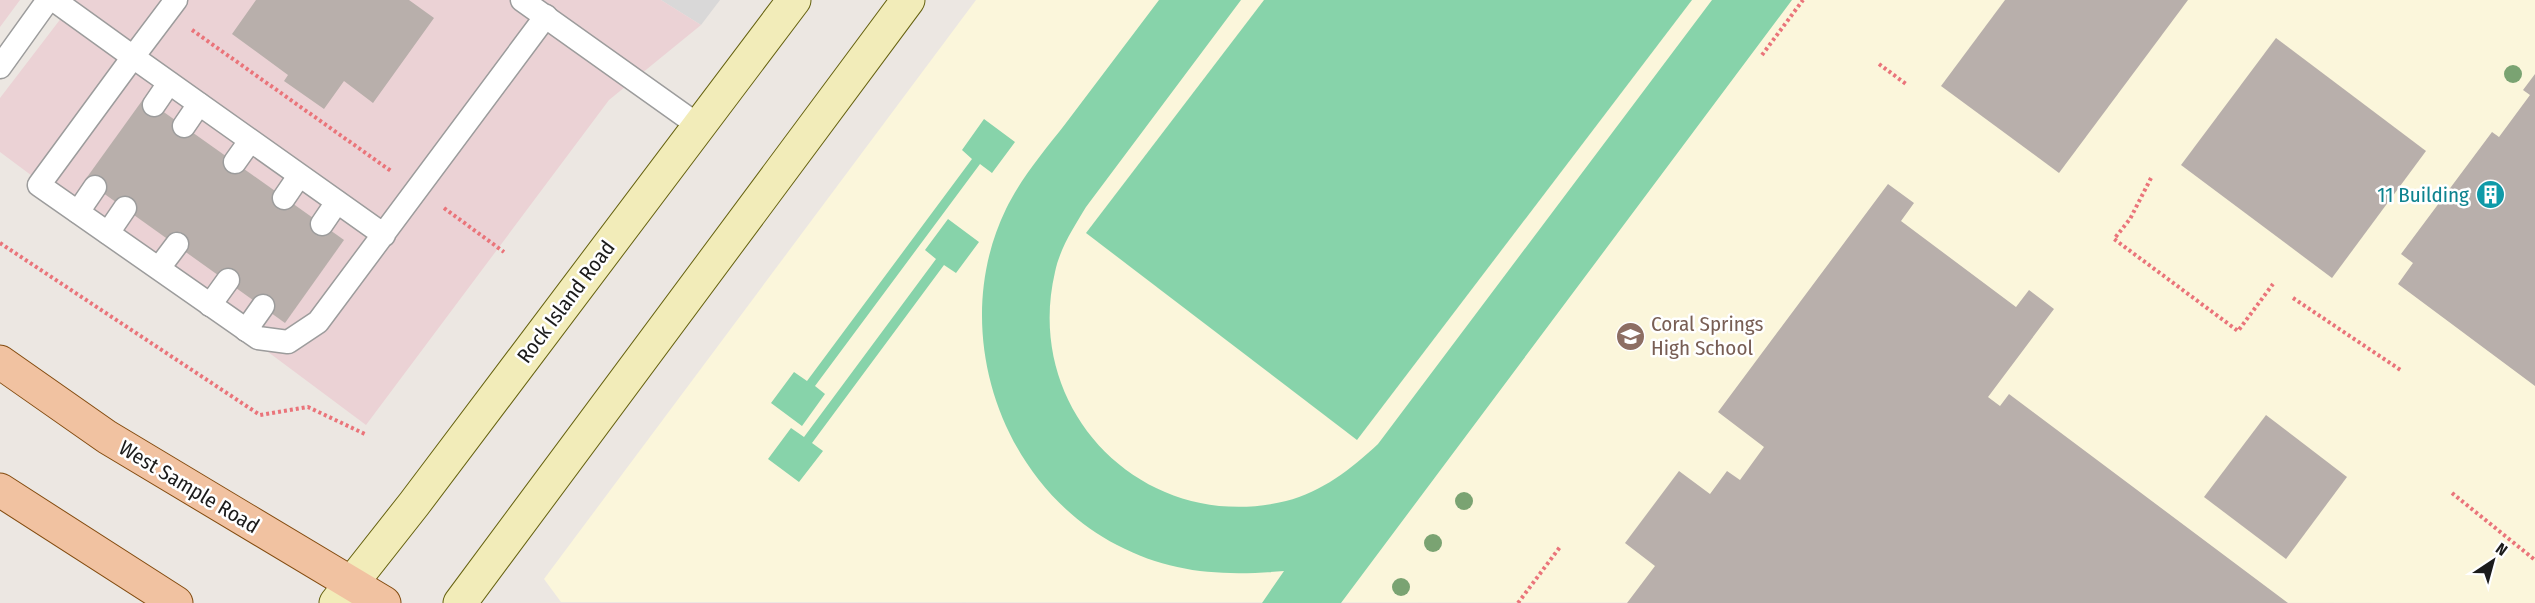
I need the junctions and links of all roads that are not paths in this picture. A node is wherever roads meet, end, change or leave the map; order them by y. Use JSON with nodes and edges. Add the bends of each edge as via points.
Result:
{"nodes":[{"id":1,"x":48,"y":0,"type":"edge"},
{"id":2,"x":54,"y":0,"type":"edge"},
{"id":3,"x":522,"y":0,"type":"edge"},
{"id":4,"x":794,"y":0,"type":"edge"},
{"id":5,"x":908,"y":0,"type":"edge"},
{"id":6,"x":171,"y":6,"type":"edge"},
{"id":7,"x":546,"y":16,"type":"junction"},
{"id":8,"x":133,"y":57,"type":"junction"},
{"id":9,"x":0,"y":67,"type":"edge"},
{"id":10,"x":169,"y":83,"type":"junction"},
{"id":11,"x":199,"y":104,"type":"junction"},
{"id":12,"x":154,"y":105,"type":"dead end"},
{"id":13,"x":184,"y":126,"type":"dead end"},
{"id":14,"x":699,"y":126,"type":"junction"},
{"id":15,"x":250,"y":141,"type":"junction"},
{"id":16,"x":235,"y":162,"type":"dead end"},
{"id":17,"x":300,"y":176,"type":"junction"},
{"id":18,"x":95,"y":187,"type":"dead end"},
{"id":19,"x":284,"y":198,"type":"dead end"},
{"id":20,"x":337,"y":202,"type":"junction"},
{"id":21,"x":125,"y":208,"type":"dead end"},
{"id":22,"x":78,"y":212,"type":"junction"},
{"id":23,"x":322,"y":224,"type":"dead end"},
{"id":24,"x":108,"y":233,"type":"junction"},
{"id":25,"x":384,"y":235,"type":"junction"},
{"id":26,"x":177,"y":244,"type":"dead end"},
{"id":27,"x":159,"y":268,"type":"junction"},
{"id":28,"x":228,"y":280,"type":"dead end"},
{"id":29,"x":210,"y":305,"type":"junction"},
{"id":30,"x":263,"y":306,"type":"dead end"},
{"id":31,"x":246,"y":330,"type":"junction"},
{"id":32,"x":0,"y":362,"type":"edge"},
{"id":33,"x":0,"y":490,"type":"edge"},
{"id":34,"x":343,"y":594,"type":"edge"},
{"id":35,"x":176,"y":603,"type":"edge"},
{"id":36,"x":384,"y":603,"type":"edge"},
{"id":37,"x":460,"y":603,"type":"edge"}],
"edges":[{"from":1,"to":9,"type":"lane"},
{"from":2,"to":8,"type":"lane"},
{"from":3,"to":7,"type":"lane"},
{"from":4,"to":14,"type":"main road","name":"Rock Island Road"},
{"from":5,"to":37,"type":"main road"},
{"from":6,"to":8,"type":"lane"},
{"from":7,"to":14,"type":"lane"},
{"from":7,"to":25,"type":"lane"},
{"from":8,"to":10,"type":"lane"},
{"from":8,"to":22,"type":"lane","via":[[39,185]]},
{"from":10,"to":11,"type":"lane"},
{"from":10,"to":12,"type":"lane"},
{"from":11,"to":13,"type":"lane"},
{"from":11,"to":15,"type":"lane"},
{"from":14,"to":34,"type":"main road","name":"Rock Island Road"},
{"from":15,"to":16,"type":"lane"},
{"from":15,"to":17,"type":"lane"},
{"from":17,"to":19,"type":"lane"},
{"from":17,"to":20,"type":"lane"},
{"from":18,"to":22,"type":"lane"},
{"from":20,"to":23,"type":"lane"},
{"from":20,"to":25,"type":"lane"},
{"from":21,"to":24,"type":"lane"},
{"from":22,"to":24,"type":"lane"},
{"from":24,"to":27,"type":"lane"},
{"from":25,"to":31,"type":"lane","via":[[318,322],[288,342],[258,338]]},
{"from":26,"to":27,"type":"lane"},
{"from":27,"to":29,"type":"lane"},
{"from":28,"to":29,"type":"lane"},
{"from":29,"to":31,"type":"lane"},
{"from":30,"to":31,"type":"lane"},
{"from":32,"to":34,"type":"main road","name":"West Sample Road"},
{"from":33,"to":35,"type":"main road"},
{"from":34,"to":36,"type":"main road","name":"West Sample Road"}]}
